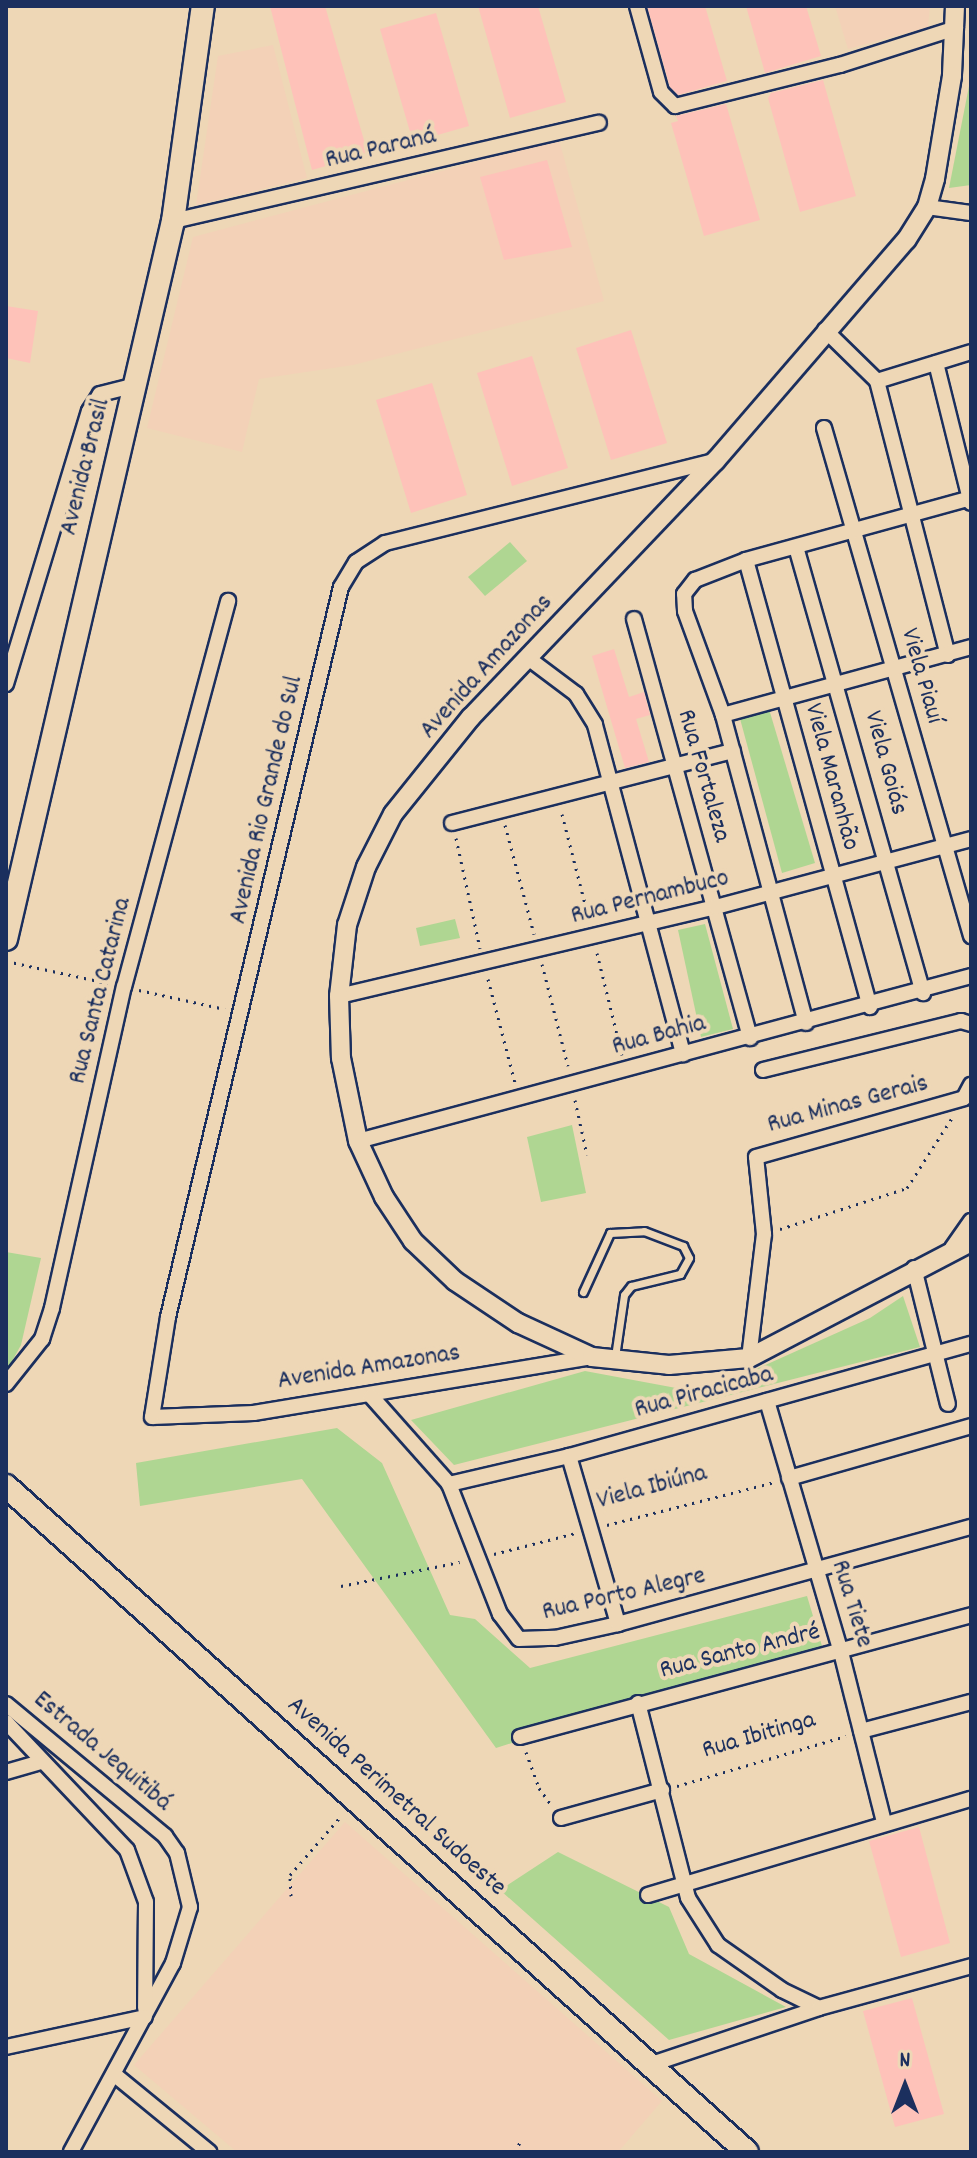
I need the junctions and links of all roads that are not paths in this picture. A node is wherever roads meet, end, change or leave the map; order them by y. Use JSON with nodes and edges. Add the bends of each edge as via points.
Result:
{"nodes":[{"id":1,"x":203,"y":6,"type":"edge"},
{"id":2,"x":637,"y":6,"type":"edge"},
{"id":3,"x":955,"y":6,"type":"edge"},
{"id":4,"x":956,"y":28,"type":"junction"},
{"id":5,"x":599,"y":123,"type":"dead end"},
{"id":6,"x":927,"y":207,"type":"junction"},
{"id":7,"x":971,"y":213,"type":"edge"},
{"id":8,"x":173,"y":221,"type":"junction"},
{"id":9,"x":825,"y":330,"type":"junction"},
{"id":10,"x":971,"y":352,"type":"edge"},
{"id":11,"x":936,"y":363,"type":"junction"},
{"id":12,"x":877,"y":381,"type":"junction"},
{"id":13,"x":135,"y":385,"type":"junction"},
{"id":14,"x":824,"y":428,"type":"dead end"},
{"id":15,"x":715,"y":461,"type":"junction"},
{"id":16,"x":971,"y":500,"type":"edge"},
{"id":17,"x":909,"y":517,"type":"junction"},
{"id":18,"x":855,"y":533,"type":"junction"},
{"id":19,"x":796,"y":547,"type":"junction"},
{"id":20,"x":746,"y":560,"type":"junction"},
{"id":21,"x":228,"y":601,"type":"dead end"},
{"id":22,"x":634,"y":619,"type":"dead end"},
{"id":23,"x":971,"y":647,"type":"edge"},
{"id":24,"x":948,"y":655,"type":"junction"},
{"id":25,"x":528,"y":658,"type":"junction"},
{"id":26,"x":895,"y":668,"type":"junction"},
{"id":27,"x":838,"y":683,"type":"junction"},
{"id":28,"x":6,"y":684,"type":"edge"},
{"id":29,"x":784,"y":697,"type":"junction"},
{"id":30,"x":723,"y":715,"type":"junction"},
{"id":31,"x":733,"y":751,"type":"junction"},
{"id":32,"x":674,"y":764,"type":"junction"},
{"id":33,"x":615,"y":783,"type":"junction"},
{"id":34,"x":452,"y":823,"type":"dead end"},
{"id":35,"x":971,"y":839,"type":"edge"},
{"id":36,"x":944,"y":848,"type":"junction"},
{"id":37,"x":887,"y":862,"type":"junction"},
{"id":38,"x":833,"y":874,"type":"junction"},
{"id":39,"x":769,"y":892,"type":"junction"},
{"id":40,"x":716,"y":907,"type":"junction"},
{"id":41,"x":649,"y":924,"type":"junction"},
{"id":42,"x":971,"y":936,"type":"edge"},
{"id":43,"x":6,"y":939,"type":"edge"},
{"id":44,"x":971,"y":976,"type":"edge"},
{"id":45,"x":923,"y":993,"type":"junction"},
{"id":46,"x":339,"y":996,"type":"junction"},
{"id":47,"x":870,"y":1007,"type":"junction"},
{"id":48,"x":806,"y":1023,"type":"junction"},
{"id":49,"x":971,"y":1024,"type":"edge"},
{"id":50,"x":750,"y":1038,"type":"junction"},
{"id":51,"x":683,"y":1054,"type":"junction"},
{"id":52,"x":763,"y":1070,"type":"dead end"},
{"id":53,"x":968,"y":1092,"type":"edge"},
{"id":54,"x":358,"y":1141,"type":"junction"},
{"id":55,"x":971,"y":1221,"type":"edge"},
{"id":56,"x":971,"y":1242,"type":"edge"},
{"id":57,"x":952,"y":1248,"type":"junction"},
{"id":58,"x":914,"y":1268,"type":"junction"},
{"id":59,"x":583,"y":1292,"type":"dead end"},
{"id":60,"x":971,"y":1344,"type":"edge"},
{"id":61,"x":935,"y":1353,"type":"junction"},
{"id":62,"x":592,"y":1357,"type":"junction"},
{"id":63,"x":749,"y":1358,"type":"junction"},
{"id":64,"x":615,"y":1359,"type":"junction"},
{"id":65,"x":6,"y":1384,"type":"edge"},
{"id":66,"x":371,"y":1396,"type":"junction"},
{"id":67,"x":767,"y":1401,"type":"junction"},
{"id":68,"x":948,"y":1404,"type":"dead end"},
{"id":69,"x":152,"y":1417,"type":"joint"},
{"id":70,"x":971,"y":1426,"type":"edge"},
{"id":71,"x":569,"y":1456,"type":"junction"},
{"id":72,"x":789,"y":1478,"type":"junction"},
{"id":73,"x":449,"y":1484,"type":"junction"},
{"id":74,"x":6,"y":1486,"type":"edge"},
{"id":75,"x":971,"y":1527,"type":"edge"},
{"id":76,"x":817,"y":1572,"type":"junction"},
{"id":77,"x":971,"y":1615,"type":"edge"},
{"id":78,"x":618,"y":1624,"type":"junction"},
{"id":79,"x":841,"y":1652,"type":"junction"},
{"id":80,"x":971,"y":1702,"type":"edge"},
{"id":81,"x":638,"y":1703,"type":"junction"},
{"id":82,"x":6,"y":1704,"type":"edge"},
{"id":83,"x":6,"y":1722,"type":"edge"},
{"id":84,"x":861,"y":1731,"type":"junction"},
{"id":85,"x":520,"y":1737,"type":"road end"},
{"id":86,"x":42,"y":1762,"type":"junction"},
{"id":87,"x":6,"y":1772,"type":"edge"},
{"id":88,"x":662,"y":1790,"type":"junction"},
{"id":89,"x":971,"y":1799,"type":"edge"},
{"id":90,"x":561,"y":1818,"type":"road end"},
{"id":91,"x":884,"y":1822,"type":"junction"},
{"id":92,"x":683,"y":1882,"type":"junction"},
{"id":93,"x":648,"y":1895,"type":"dead end"},
{"id":94,"x":971,"y":1966,"type":"edge"},
{"id":95,"x":819,"y":2008,"type":"junction"},
{"id":96,"x":145,"y":2017,"type":"junction"},
{"id":97,"x":6,"y":2047,"type":"edge"},
{"id":98,"x":649,"y":2065,"type":"junction"},
{"id":99,"x":115,"y":2075,"type":"junction"},
{"id":100,"x":71,"y":2152,"type":"edge"},
{"id":101,"x":209,"y":2152,"type":"edge"},
{"id":102,"x":747,"y":2152,"type":"edge"}],
"edges":[{"from":1,"to":8,"type":"main road","name":"Avenida Brasil"},
{"from":2,"to":4,"type":"street","via":[[661,92],[675,106],[840,65]]},
{"from":3,"to":4,"type":"street","name":"Avenida Amazonas"},
{"from":4,"to":6,"type":"street","name":"Avenida Amazonas"},
{"from":5,"to":8,"type":"street","name":"Rua Paraná"},
{"from":6,"to":7,"type":"street"},
{"from":6,"to":9,"type":"street","name":"Avenida Amazonas","via":[[906,240]]},
{"from":8,"to":13,"type":"main road","name":"Avenida Brasil"},
{"from":9,"to":12,"type":"street"},
{"from":9,"to":15,"type":"street","name":"Avenida Amazonas"},
{"from":10,"to":11,"type":"street"},
{"from":11,"to":12,"type":"street"},
{"from":11,"to":16,"type":"street"},
{"from":12,"to":17,"type":"street"},
{"from":13,"to":28,"type":"street","via":[[109,390],[89,411]]},
{"from":13,"to":43,"type":"main road","name":"Avenida Brasil"},
{"from":14,"to":18,"type":"street","name":"Viela Piauí"},
{"from":15,"to":25,"type":"street","name":"Avenida Amazonas"},
{"from":15,"to":69,"type":"street","name":"Avenida Rio Grande do Sul","via":[[385,543],[356,562],[341,587],[168,1317]]},
{"from":16,"to":17,"type":"street"},
{"from":17,"to":18,"type":"street"},
{"from":17,"to":24,"type":"street"},
{"from":18,"to":19,"type":"street"},
{"from":18,"to":26,"type":"street","name":"Viela Piauí"},
{"from":19,"to":20,"type":"street"},
{"from":19,"to":27,"type":"street","name":"Viela Goiás"},
{"from":20,"to":29,"type":"street","name":"Viela Maranhão"},
{"from":20,"to":30,"type":"street","via":[[695,580],[684,594],[685,611]]},
{"from":21,"to":65,"type":"street","name":"Rua Santa Catarina","via":[[124,987],[52,1308],[42,1339]]},
{"from":22,"to":32,"type":"street","name":"Rua Fortaleza"},
{"from":23,"to":24,"type":"street"},
{"from":24,"to":26,"type":"street"},
{"from":25,"to":33,"type":"street","via":[[576,694],[588,710]]},
{"from":25,"to":46,"type":"street","name":"Avenida Amazonas","via":[[393,814],[366,867],[347,925]]},
{"from":26,"to":27,"type":"street"},
{"from":26,"to":36,"type":"street","name":"Viela Piauí"},
{"from":27,"to":29,"type":"street"},
{"from":27,"to":37,"type":"street","name":"Viela Goiás"},
{"from":29,"to":30,"type":"street"},
{"from":29,"to":38,"type":"street","name":"Viela Maranhão"},
{"from":30,"to":31,"type":"street"},
{"from":31,"to":32,"type":"street"},
{"from":31,"to":39,"type":"street"},
{"from":32,"to":33,"type":"street"},
{"from":32,"to":40,"type":"street","name":"Rua Fortaleza"},
{"from":33,"to":34,"type":"street"},
{"from":33,"to":41,"type":"street"},
{"from":35,"to":36,"type":"street","name":"Rua Pernambuco"},
{"from":36,"to":37,"type":"street","name":"Rua Pernambuco"},
{"from":36,"to":42,"type":"street","name":"Viela Piauí"},
{"from":37,"to":38,"type":"street","name":"Rua Pernambuco"},
{"from":37,"to":45,"type":"street","name":"Viela Goiás"},
{"from":38,"to":39,"type":"street","name":"Rua Pernambuco"},
{"from":38,"to":47,"type":"street","name":"Viela Maranhão"},
{"from":39,"to":40,"type":"street","name":"Rua Pernambuco"},
{"from":39,"to":48,"type":"street"},
{"from":40,"to":41,"type":"street","name":"Rua Pernambuco"},
{"from":40,"to":50,"type":"street","name":"Rua Fortaleza"},
{"from":41,"to":46,"type":"street","name":"Rua Pernambuco"},
{"from":41,"to":51,"type":"street"},
{"from":44,"to":45,"type":"street","name":"Rua Bahia"},
{"from":45,"to":47,"type":"street","name":"Rua Bahia"},
{"from":46,"to":54,"type":"street","name":"Avenida Amazonas","via":[[341,1058]]},
{"from":47,"to":48,"type":"street","name":"Rua Bahia"},
{"from":48,"to":50,"type":"street","name":"Rua Bahia"},
{"from":49,"to":52,"type":"street","via":[[961,1021]]},
{"from":50,"to":51,"type":"street","name":"Rua Bahia"},
{"from":51,"to":54,"type":"street","name":"Rua Bahia"},
{"from":53,"to":63,"type":"street","name":"Rua Minas Gerais","via":[[761,1153],[753,1166],[764,1234]]},
{"from":54,"to":62,"type":"street","name":"Avenida Amazonas","via":[[384,1197],[413,1241],[455,1281],[518,1323]]},
{"from":55,"to":57,"type":"street"},
{"from":56,"to":57,"type":"street","name":"Avenida Amazonas"},
{"from":57,"to":58,"type":"street","name":"Avenida Amazonas"},
{"from":58,"to":61,"type":"street"},
{"from":58,"to":63,"type":"street","name":"Avenida Amazonas","via":[[852,1308]]},
{"from":59,"to":64,"type":"lane","via":[[610,1233],[644,1231],[683,1246],[689,1258],[680,1274],[631,1286],[624,1295]]},
{"from":60,"to":61,"type":"street","name":"Rua Piracicaba"},
{"from":61,"to":67,"type":"street","name":"Rua Piracicaba"},
{"from":61,"to":68,"type":"street"},
{"from":62,"to":64,"type":"street","name":"Avenida Amazonas"},
{"from":62,"to":66,"type":"street","name":"Avenida Amazonas"},
{"from":63,"to":64,"type":"street","name":"Avenida Amazonas","via":[[669,1365]]},
{"from":66,"to":69,"type":"street","name":"Avenida Amazonas","via":[[254,1413]]},
{"from":66,"to":73,"type":"street","name":"Rua Porto Alegre"},
{"from":67,"to":71,"type":"street","name":"Rua Piracicaba"},
{"from":67,"to":72,"type":"street","name":"Rua Tiete"},
{"from":70,"to":72,"type":"street"},
{"from":71,"to":73,"type":"street","name":"Rua Piracicaba"},
{"from":71,"to":78,"type":"street"},
{"from":72,"to":76,"type":"street","name":"Rua Tiete"},
{"from":73,"to":78,"type":"street","name":"Rua Porto Alegre","via":[[500,1614],[519,1639],[555,1638]]},
{"from":74,"to":98,"type":"main road","name":"Avenida Perimetral Sudoeste"},
{"from":75,"to":76,"type":"street","name":"Rua Porto Alegre"},
{"from":76,"to":78,"type":"street","name":"Rua Porto Alegre"},
{"from":76,"to":79,"type":"street","name":"Rua Tiete"},
{"from":77,"to":79,"type":"street","name":"Rua Santo André"},
{"from":79,"to":81,"type":"street","name":"Rua Santo André"},
{"from":79,"to":84,"type":"street","name":"Rua Tiete"},
{"from":80,"to":84,"type":"street"},
{"from":81,"to":85,"type":"street","name":"Rua Santo André"},
{"from":81,"to":88,"type":"street"},
{"from":82,"to":96,"type":"street","name":"Estrada Jequitibá","via":[[149,1819],[177,1853],[190,1907],[173,1963]]},
{"from":83,"to":86,"type":"street","name":"Estrada Jequitibá"},
{"from":84,"to":91,"type":"street","name":"Rua Tiete"},
{"from":86,"to":87,"type":"street"},
{"from":86,"to":96,"type":"street","name":"Estrada Jequitibá","via":[[127,1850],[143,1882],[148,1931]]},
{"from":88,"to":90,"type":"street"},
{"from":88,"to":92,"type":"street"},
{"from":89,"to":91,"type":"street"},
{"from":91,"to":92,"type":"street"},
{"from":92,"to":93,"type":"street"},
{"from":92,"to":95,"type":"street","via":[[718,1945],[782,1990]]},
{"from":94,"to":95,"type":"street"},
{"from":95,"to":98,"type":"street"},
{"from":96,"to":97,"type":"street"},
{"from":96,"to":99,"type":"street","name":"Estrada Jequitibá"},
{"from":98,"to":102,"type":"main road","name":"Avenida Perimetral Sudoeste"},
{"from":99,"to":100,"type":"street","name":"Estrada Jequitibá"},
{"from":99,"to":101,"type":"street"}]}
